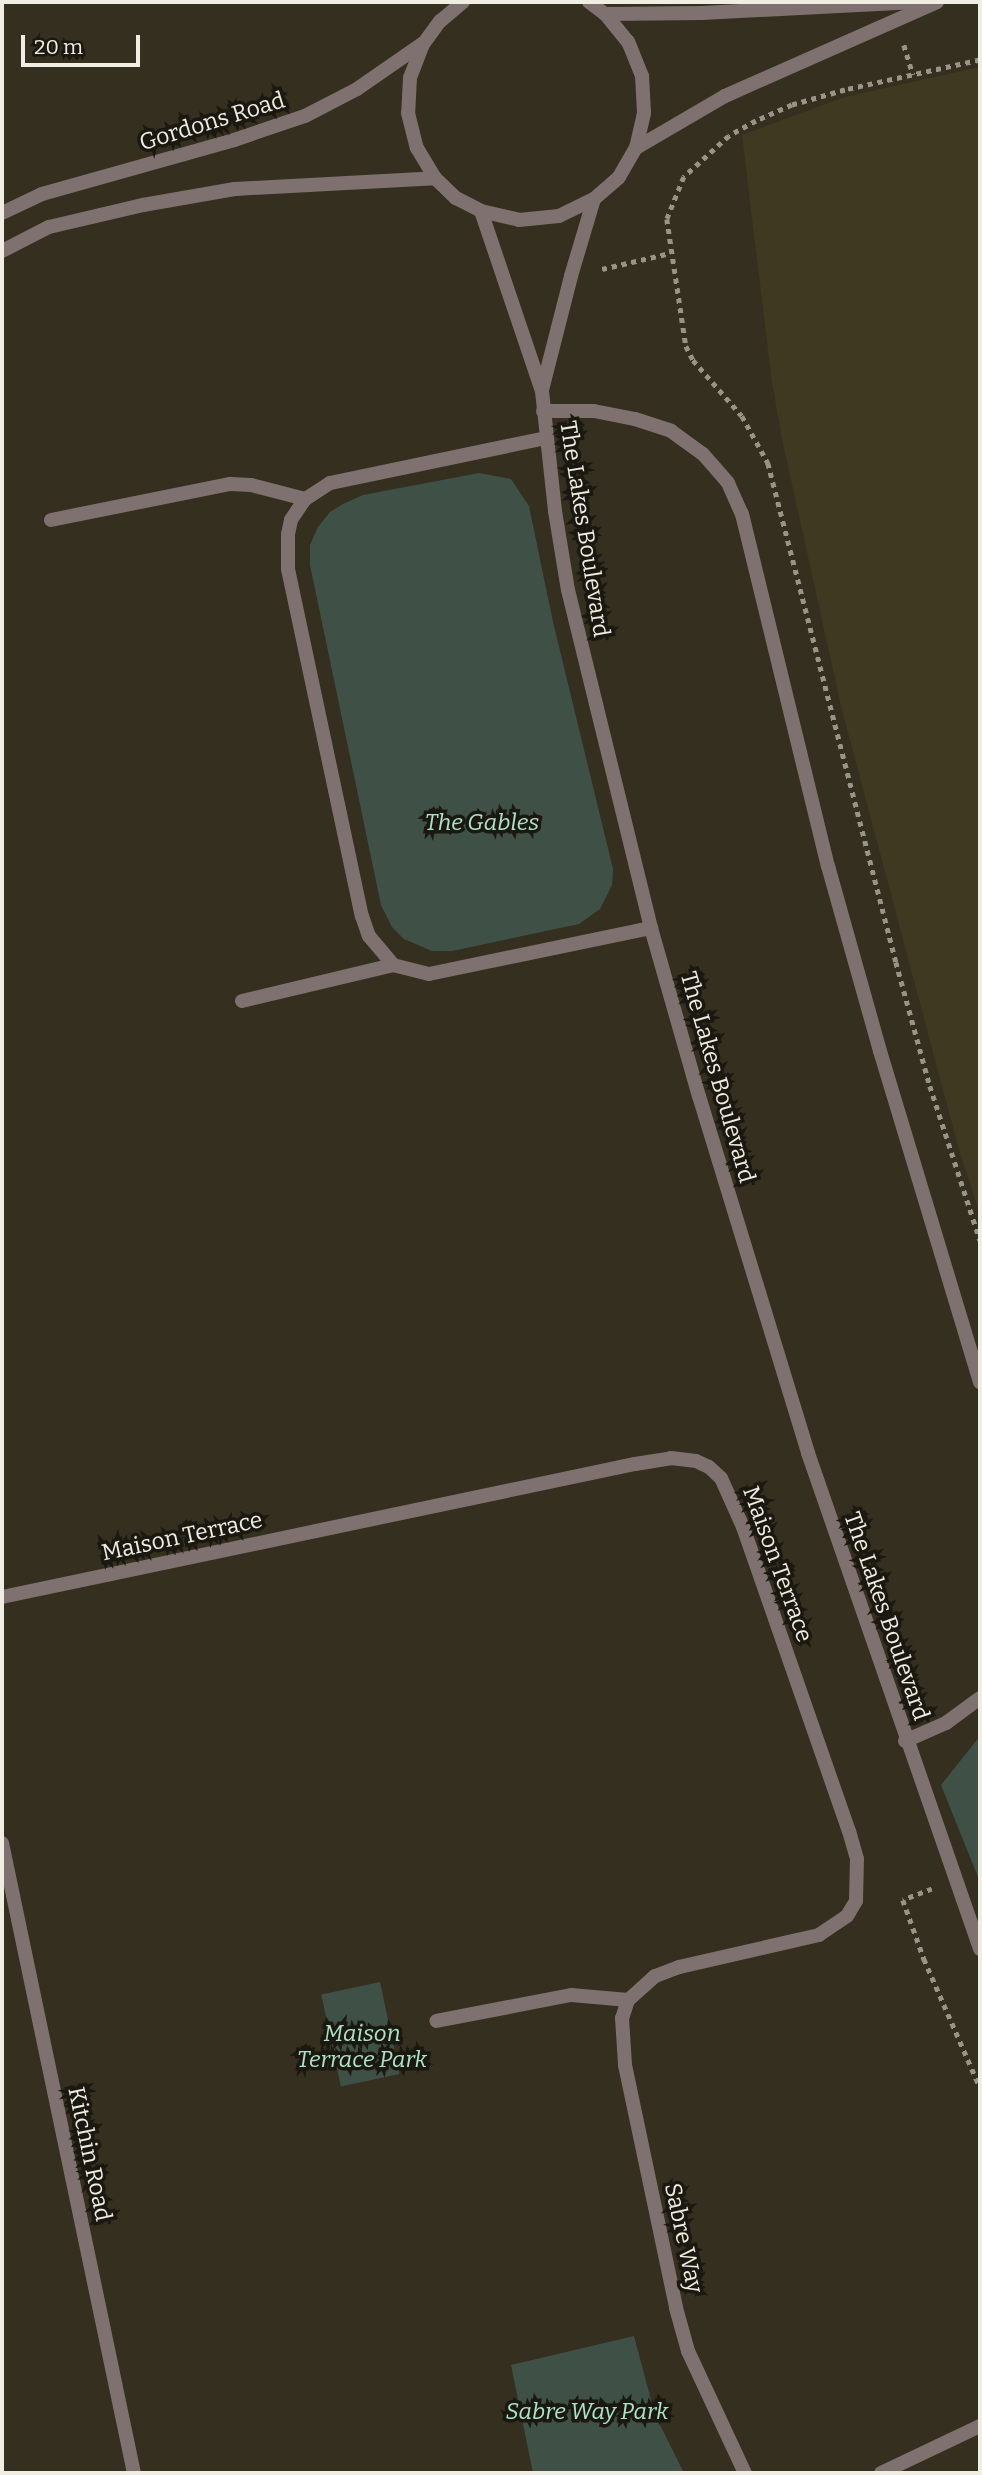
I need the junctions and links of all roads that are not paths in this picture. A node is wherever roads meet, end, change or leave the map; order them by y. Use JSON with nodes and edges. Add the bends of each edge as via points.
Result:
{"nodes":[{"id":1,"x":462,"y":2,"type":"edge"},
{"id":2,"x":589,"y":2,"type":"edge"},
{"id":3,"x":916,"y":2,"type":"edge"},
{"id":4,"x":937,"y":2,"type":"edge"},
{"id":5,"x":605,"y":14,"type":"junction"},
{"id":6,"x":423,"y":44,"type":"junction"},
{"id":7,"x":636,"y":148,"type":"junction"},
{"id":8,"x":436,"y":178,"type":"junction"},
{"id":9,"x":594,"y":199,"type":"junction"},
{"id":10,"x":481,"y":212,"type":"junction"},
{"id":11,"x":2,"y":213,"type":"edge"},
{"id":12,"x":2,"y":251,"type":"edge"},
{"id":13,"x":542,"y":391,"type":"junction"},
{"id":14,"x":543,"y":411,"type":"junction"},
{"id":15,"x":546,"y":438,"type":"junction"},
{"id":16,"x":305,"y":499,"type":"junction"},
{"id":17,"x":51,"y":520,"type":"dead end"},
{"id":18,"x":651,"y":928,"type":"junction"},
{"id":19,"x":393,"y":965,"type":"junction"},
{"id":20,"x":242,"y":1001,"type":"dead end"},
{"id":21,"x":980,"y":1382,"type":"edge"},
{"id":22,"x":2,"y":1597,"type":"edge"},
{"id":23,"x":980,"y":1698,"type":"edge"},
{"id":24,"x":905,"y":1741,"type":"junction"},
{"id":25,"x":2,"y":1843,"type":"edge"},
{"id":26,"x":979,"y":1944,"type":"edge"},
{"id":27,"x":628,"y":2000,"type":"junction"},
{"id":28,"x":436,"y":2021,"type":"dead end"},
{"id":29,"x":980,"y":2426,"type":"edge"},
{"id":30,"x":134,"y":2473,"type":"edge"},
{"id":31,"x":745,"y":2473,"type":"edge"},
{"id":32,"x":881,"y":2473,"type":"edge"}],
"edges":[{"from":1,"to":6,"type":"street"},
{"from":2,"to":5,"type":"street"},
{"from":3,"to":5,"type":"street"},
{"from":4,"to":7,"type":"street","via":[[725,96]]},
{"from":5,"to":7,"type":"street","via":[[628,42],[642,76],[644,113]]},
{"from":6,"to":8,"type":"street","via":[[410,78],[408,113],[417,148]]},
{"from":6,"to":11,"type":"street","name":"Gordons Road","via":[[357,89],[305,116],[42,194]]},
{"from":7,"to":9,"type":"street","via":[[618,177]]},
{"from":8,"to":10,"type":"street","via":[[456,198]]},
{"from":8,"to":12,"type":"street","via":[[235,189],[49,226]]},
{"from":9,"to":10,"type":"street","via":[[559,216],[519,220]]},
{"from":9,"to":13,"type":"street","name":"The Lakes Boulevard"},
{"from":10,"to":13,"type":"street","name":"The Lakes Boulevard"},
{"from":13,"to":14,"type":"street","name":"The Lakes Boulevard"},
{"from":14,"to":15,"type":"street","name":"The Lakes Boulevard"},
{"from":14,"to":21,"type":"street","name":"The Lakes Boulevard","via":[[594,411],[671,431],[703,454],[728,483],[880,1051]]},
{"from":15,"to":16,"type":"street","via":[[330,483]]},
{"from":15,"to":18,"type":"street","name":"The Lakes Boulevard","via":[[568,590]]},
{"from":16,"to":17,"type":"street","via":[[230,484]]},
{"from":16,"to":19,"type":"street","via":[[291,520],[288,569],[362,916],[369,936]]},
{"from":18,"to":19,"type":"street","via":[[450,971],[429,974]]},
{"from":18,"to":24,"type":"street","name":"The Lakes Boulevard","via":[[758,1295]]},
{"from":19,"to":20,"type":"street"},
{"from":22,"to":27,"type":"street","name":"Maison Terrace","via":[[635,1464],[671,1458],[709,1467],[729,1491],[743,1527],[849,1831],[857,1859],[856,1901],[847,1916],[820,1935],[679,1967],[655,1976]]},
{"from":23,"to":24,"type":"street","name":"The Lakes Boulevard","via":[[946,1723]]},
{"from":24,"to":26,"type":"street","name":"The Lakes Boulevard"},
{"from":25,"to":30,"type":"street","name":"Kitchin Road"},
{"from":27,"to":28,"type":"street","via":[[571,1995]]},
{"from":27,"to":31,"type":"street","name":"Sabre Way","via":[[622,2018],[625,2065],[676,2308],[688,2351]]},
{"from":29,"to":32,"type":"street"}]}
